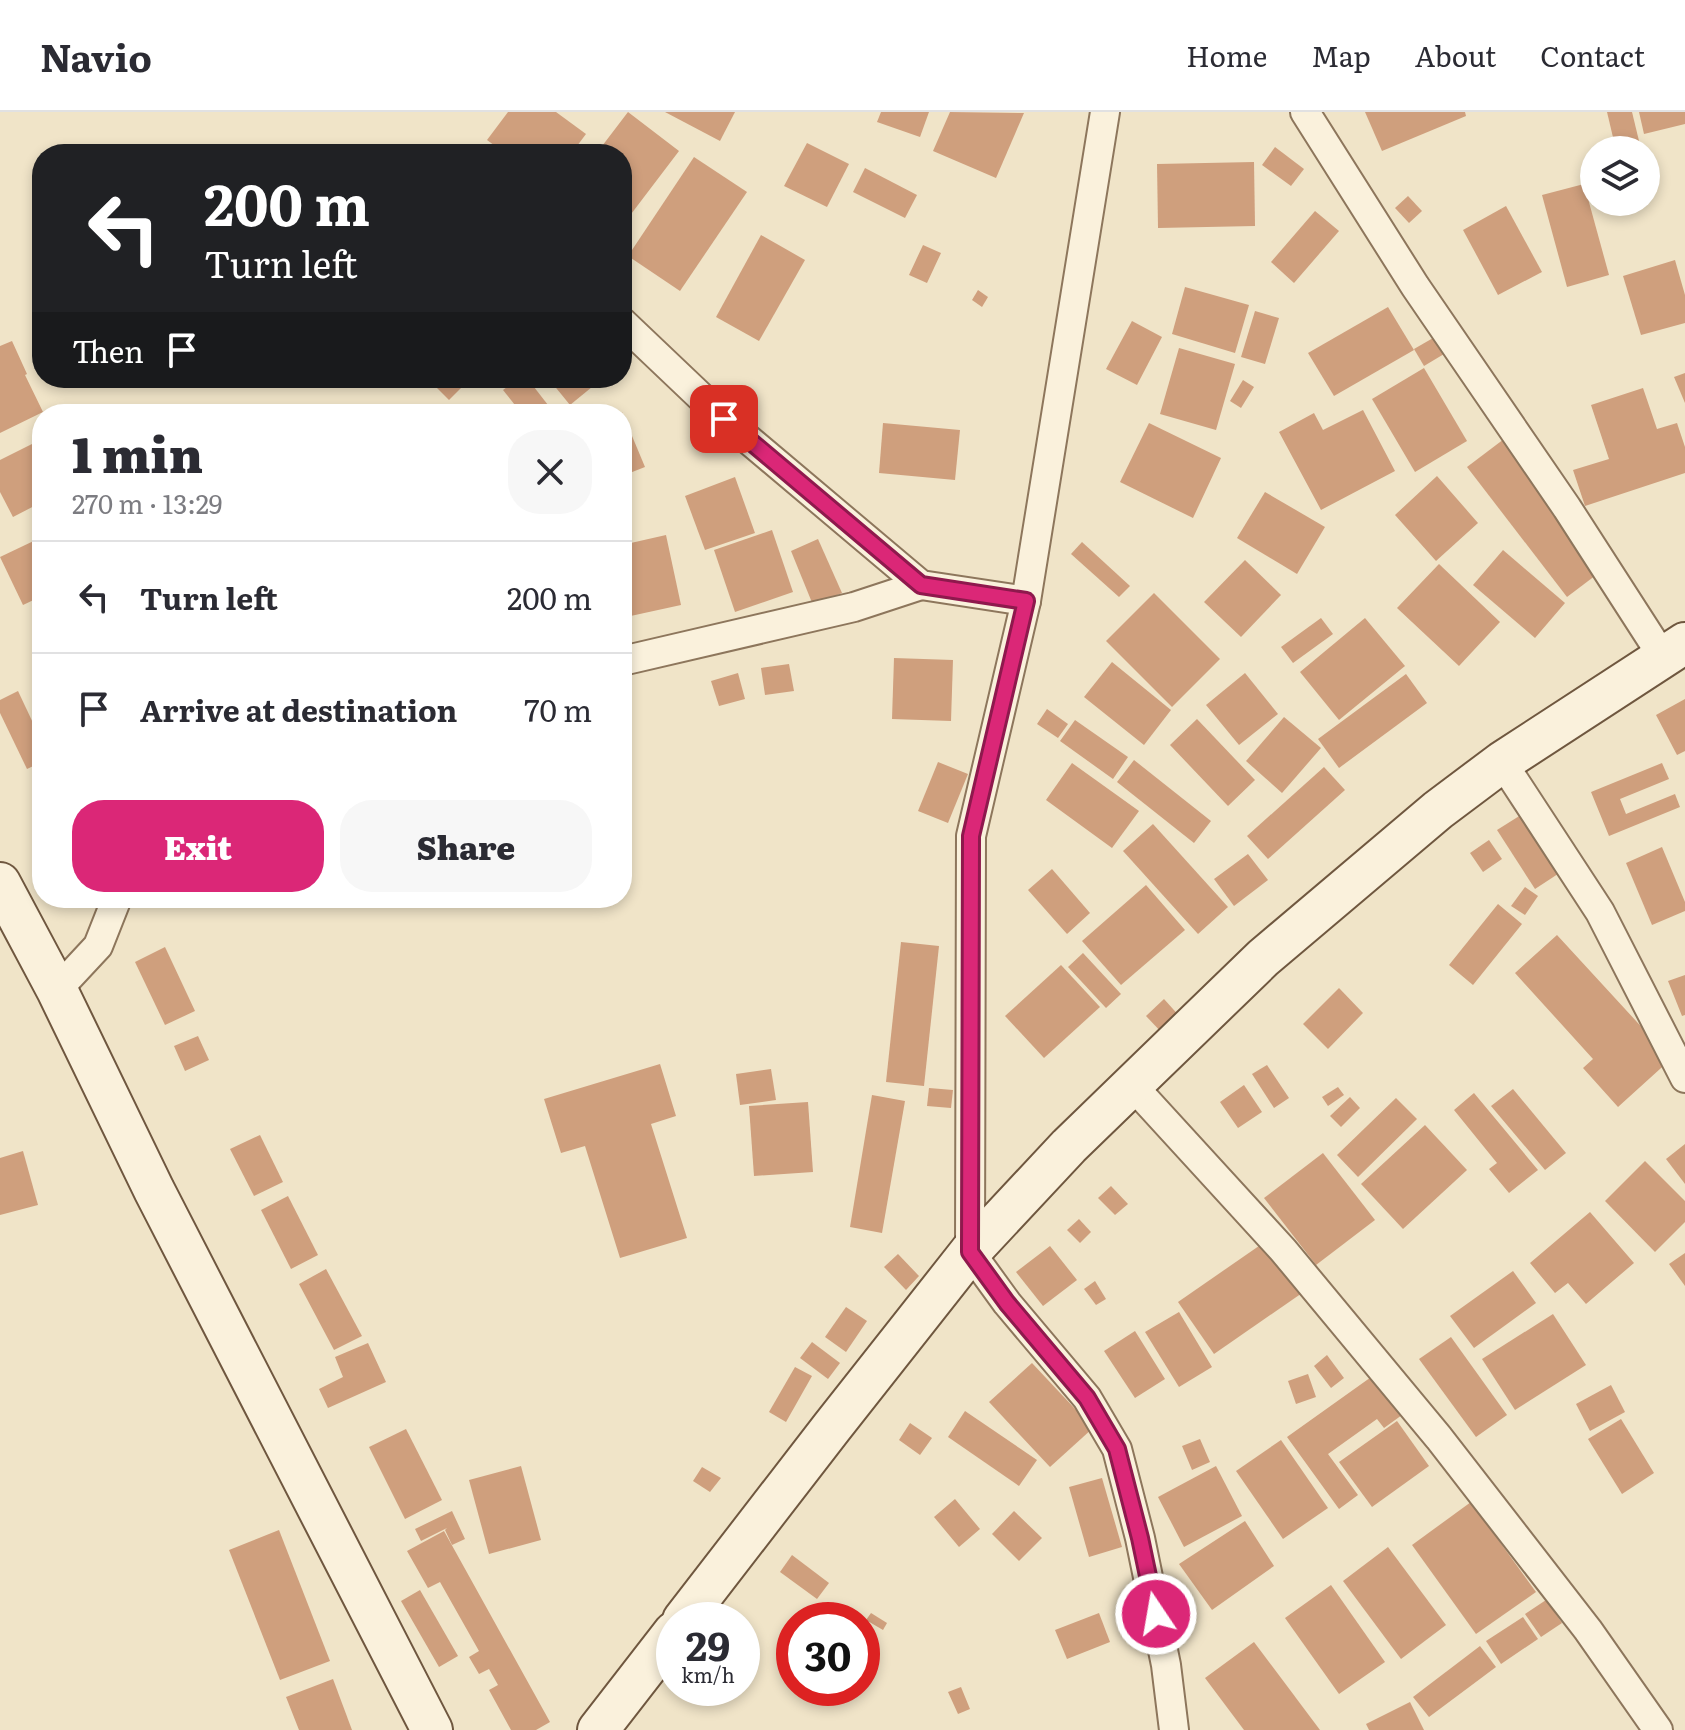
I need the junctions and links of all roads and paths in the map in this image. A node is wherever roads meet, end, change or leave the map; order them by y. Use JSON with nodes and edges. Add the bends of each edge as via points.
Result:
{"nodes":[{"id":1,"x":1105,"y":112,"type":"edge"},
{"id":2,"x":1305,"y":112,"type":"edge"},
{"id":3,"x":632,"y":332,"type":"edge"},
{"id":4,"x":921,"y":585,"type":"junction"},
{"id":5,"x":1026,"y":601,"type":"junction"},
{"id":6,"x":1674,"y":650,"type":"edge"},
{"id":7,"x":632,"y":659,"type":"edge"},
{"id":8,"x":1502,"y":762,"type":"junction"},
{"id":9,"x":0,"y":883,"type":"edge"},
{"id":10,"x":113,"y":908,"type":"edge"},
{"id":11,"x":57,"y":990,"type":"junction"},
{"id":12,"x":1685,"y":1078,"type":"edge"},
{"id":13,"x":1132,"y":1085,"type":"junction"},
{"id":14,"x":970,"y":1252,"type":"junction"},
{"id":15,"x":697,"y":1602,"type":"edge"},
{"id":16,"x":656,"y":1655,"type":"edge"},
{"id":17,"x":430,"y":1729,"type":"edge"},
{"id":18,"x":598,"y":1730,"type":"edge"},
{"id":19,"x":1174,"y":1730,"type":"edge"},
{"id":20,"x":1658,"y":1730,"type":"edge"}],
"edges":[{"from":1,"to":5,"type":"street"},
{"from":2,"to":6,"type":"street","via":[[1415,286],[1567,508]]},
{"from":3,"to":4,"type":"street","via":[[724,419]]},
{"from":4,"to":5,"type":"street"},
{"from":4,"to":7,"type":"street","via":[[854,607]]},
{"from":5,"to":14,"type":"street","via":[[971,836]]},
{"from":6,"to":8,"type":"main road"},
{"from":8,"to":12,"type":"street","via":[[1600,912]]},
{"from":8,"to":13,"type":"main road","via":[[1263,958]]},
{"from":9,"to":11,"type":"main road"},
{"from":10,"to":11,"type":"street","via":[[98,946]]},
{"from":11,"to":17,"type":"main road"},
{"from":13,"to":14,"type":"main road"},
{"from":13,"to":20,"type":"street","via":[[1283,1250],[1439,1438]]},
{"from":14,"to":15,"type":"main road"},
{"from":14,"to":19,"type":"street","via":[[1087,1398],[1117,1449],[1166,1665]]},
{"from":16,"to":18,"type":"main road"}]}
